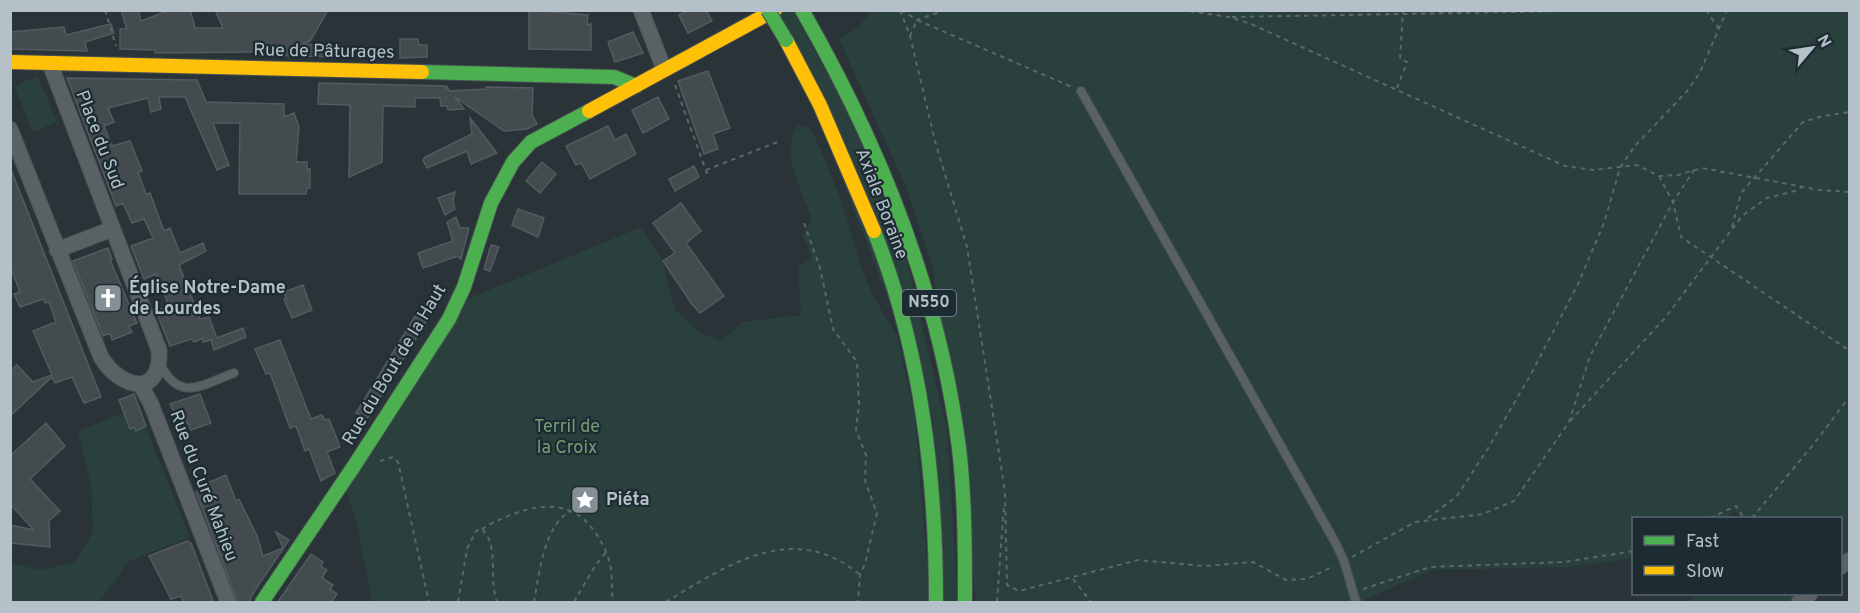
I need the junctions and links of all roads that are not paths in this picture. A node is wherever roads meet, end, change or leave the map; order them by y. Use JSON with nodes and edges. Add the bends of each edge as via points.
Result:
{"nodes":[{"id":1,"x":641,"y":10,"type":"edge"},
{"id":2,"x":768,"y":10,"type":"edge"},
{"id":3,"x":775,"y":10,"type":"edge"},
{"id":4,"x":802,"y":10,"type":"edge"},
{"id":5,"x":10,"y":62,"type":"edge"},
{"id":6,"x":50,"y":64,"type":"junction"},
{"id":7,"x":666,"y":68,"type":"junction"},
{"id":8,"x":636,"y":86,"type":"junction"},
{"id":9,"x":1081,"y":91,"type":"road end"},
{"id":10,"x":10,"y":129,"type":"edge"},
{"id":11,"x":112,"y":229,"type":"junction"},
{"id":12,"x":57,"y":250,"type":"junction"},
{"id":13,"x":160,"y":364,"type":"junction"},
{"id":14,"x":234,"y":373,"type":"dead end"},
{"id":15,"x":140,"y":384,"type":"junction"},
{"id":16,"x":228,"y":603,"type":"edge"},
{"id":17,"x":262,"y":603,"type":"edge"},
{"id":18,"x":936,"y":603,"type":"edge"},
{"id":19,"x":965,"y":603,"type":"edge"},
{"id":20,"x":1356,"y":603,"type":"edge"}],
"edges":[{"from":1,"to":7,"type":"street"},
{"from":2,"to":18,"type":"main road","name":"Axiale Boraine","number":"N550","bridge":true,"via":[[836,135],[880,247],[908,339],[932,463],[938,547]]},
{"from":3,"to":7,"type":"main road","name":"Rue du Bout de la Haut"},
{"from":4,"to":19,"type":"main road","name":"Axiale Boraine","number":"N550","via":[[882,167],[933,320],[961,467]]},
{"from":5,"to":6,"type":"main road","name":"Rue de Pâturages"},
{"from":6,"to":8,"type":"main road","name":"Rue de Pâturages","via":[[614,77]]},
{"from":6,"to":11,"type":"street","name":"Place du Sud"},
{"from":7,"to":8,"type":"main road","name":"Rue du Bout de la Haut"},
{"from":8,"to":17,"type":"main road","name":"Rue du Bout de la Haut","via":[[531,142],[512,160],[488,206],[455,308],[348,479]]},
{"from":9,"to":20,"type":"lane","via":[[1344,561]]},
{"from":10,"to":12,"type":"street"},
{"from":11,"to":12,"type":"street"},
{"from":11,"to":13,"type":"street","name":"Place du Sud","via":[[154,336]]},
{"from":12,"to":15,"type":"street","via":[[108,370],[124,382]]},
{"from":13,"to":14,"type":"lane","via":[[181,389]]},
{"from":13,"to":15,"type":"street","via":[[150,380]]},
{"from":15,"to":16,"type":"street","name":"Rue du Curé Mahieu"}]}
